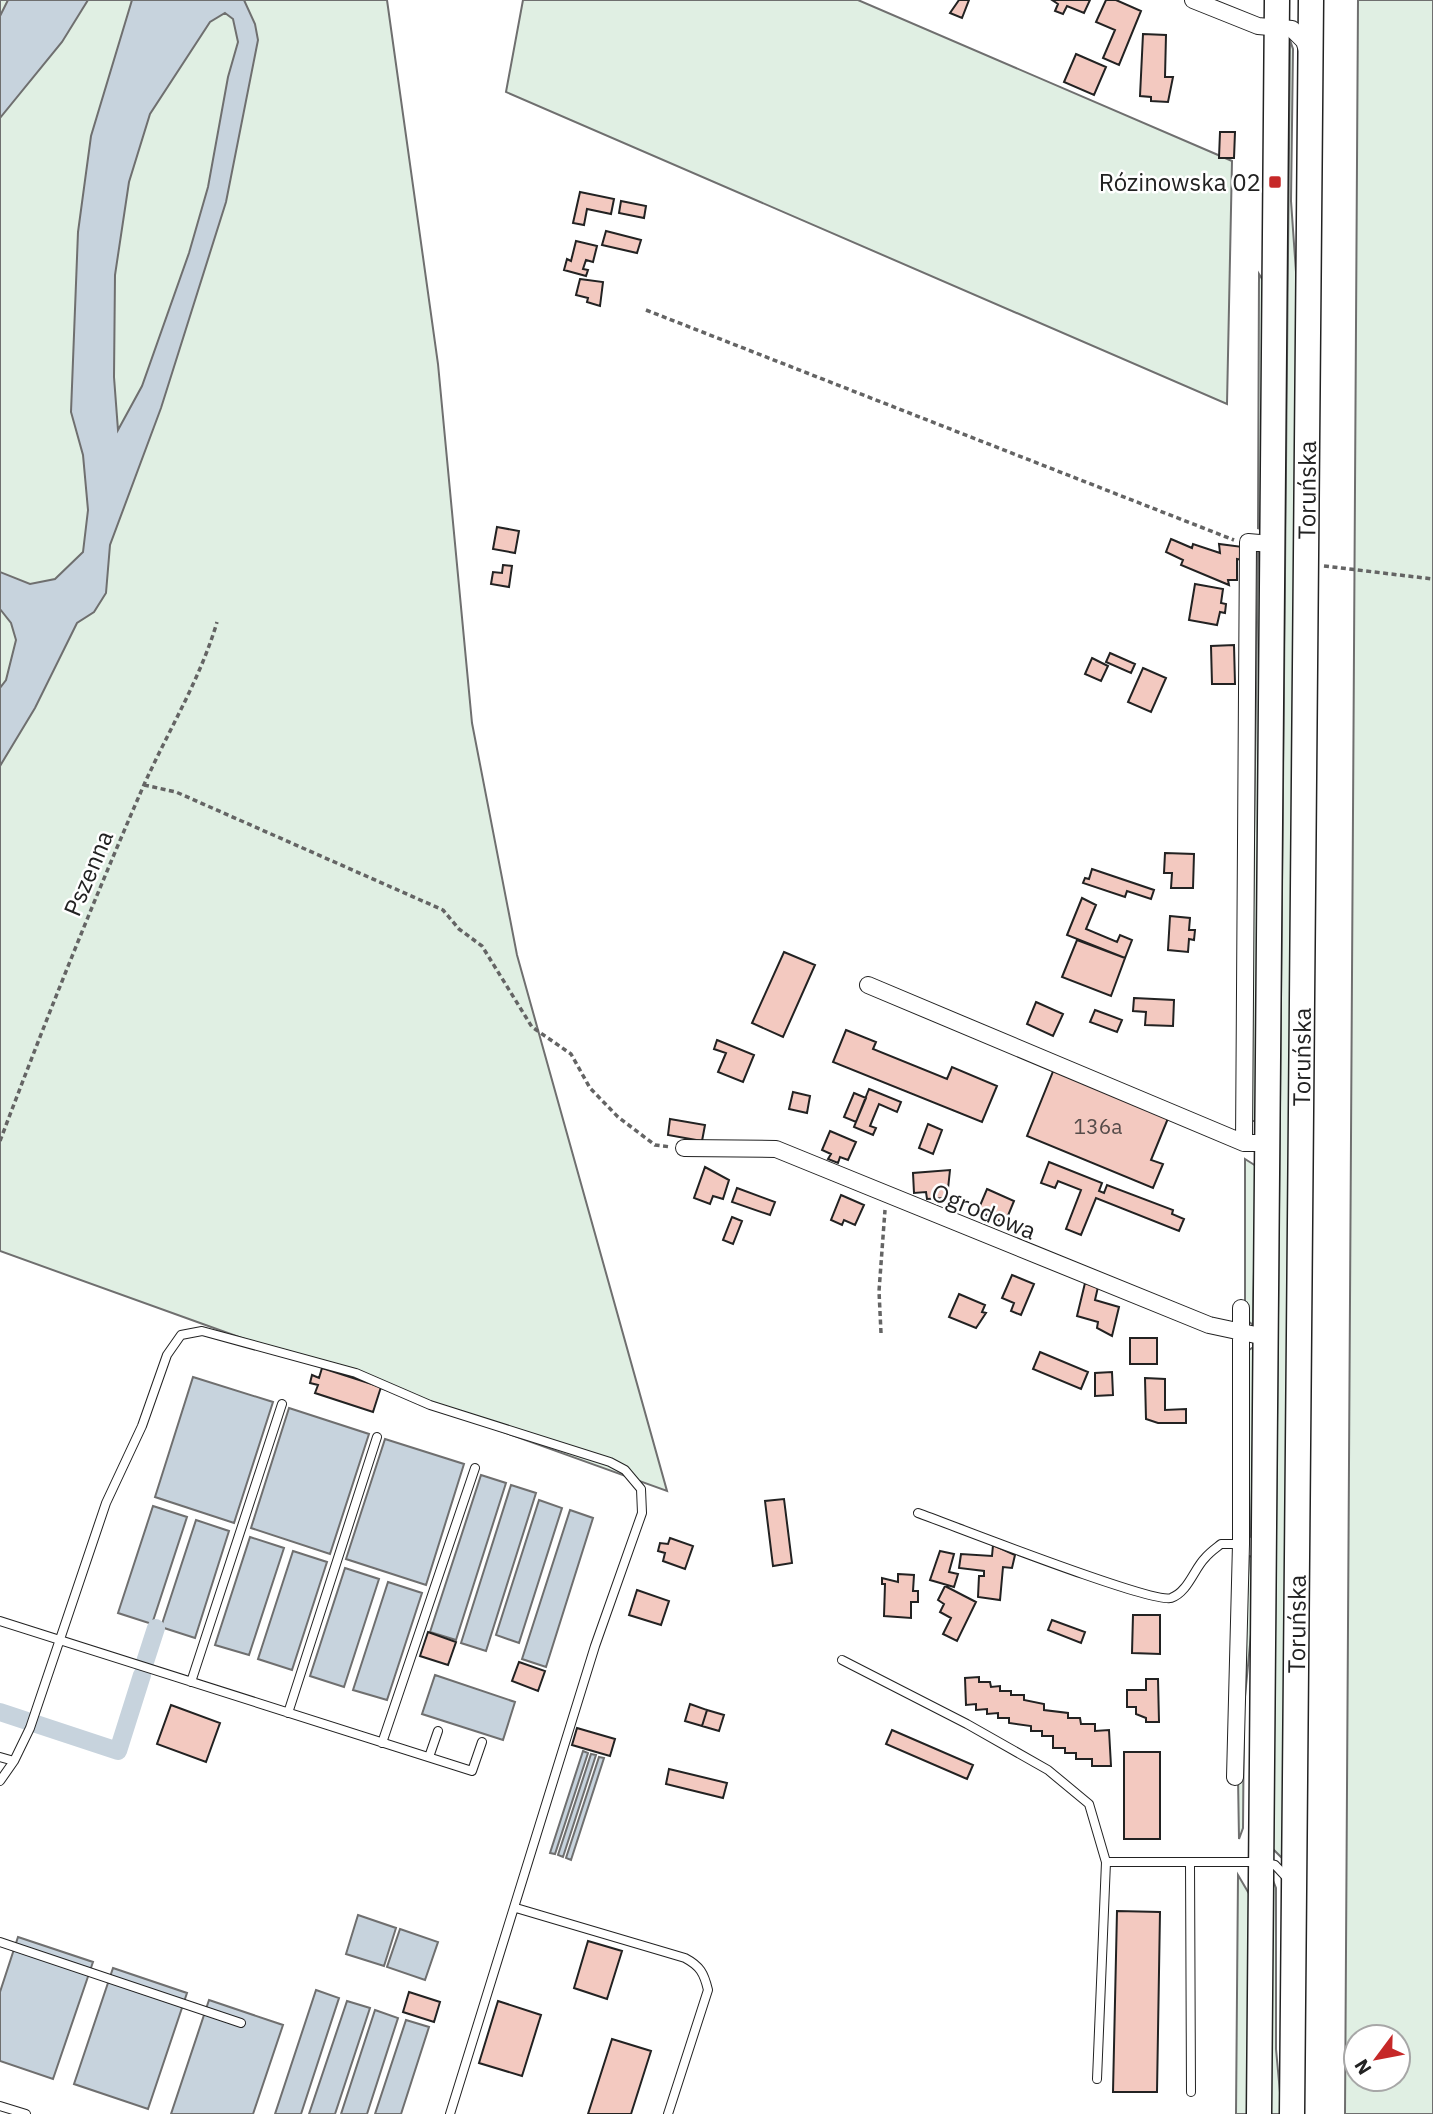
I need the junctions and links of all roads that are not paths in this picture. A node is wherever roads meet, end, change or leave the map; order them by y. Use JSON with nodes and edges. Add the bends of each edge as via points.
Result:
{"nodes":[{"id":1,"x":1193,"y":0,"type":"edge"},
{"id":2,"x":1277,"y":0,"type":"edge"},
{"id":3,"x":1311,"y":0,"type":"edge"},
{"id":4,"x":1277,"y":27,"type":"junction"},
{"id":5,"x":1311,"y":62,"type":"junction"},
{"id":6,"x":868,"y":985,"type":"dead end"},
{"id":7,"x":1255,"y":1143,"type":"junction"},
{"id":8,"x":684,"y":1148,"type":"road end"},
{"id":9,"x":1241,"y":1308,"type":"dead end"},
{"id":10,"x":1254,"y":1336,"type":"junction"},
{"id":11,"x":282,"y":1404,"type":"dead end"},
{"id":12,"x":377,"y":1437,"type":"dead end"},
{"id":13,"x":475,"y":1468,"type":"dead end"},
{"id":14,"x":918,"y":1513,"type":"dead end"},
{"id":15,"x":1252,"y":1544,"type":"junction"},
{"id":16,"x":0,"y":1621,"type":"edge"},
{"id":17,"x":60,"y":1641,"type":"junction"},
{"id":18,"x":842,"y":1660,"type":"dead end"},
{"id":19,"x":191,"y":1682,"type":"junction"},
{"id":20,"x":288,"y":1713,"type":"junction"},
{"id":21,"x":438,"y":1731,"type":"dead end"},
{"id":22,"x":482,"y":1742,"type":"dead end"},
{"id":23,"x":382,"y":1743,"type":"junction"},
{"id":24,"x":0,"y":1757,"type":"edge"},
{"id":25,"x":429,"y":1757,"type":"junction"},
{"id":26,"x":14,"y":1761,"type":"junction"},
{"id":27,"x":1235,"y":1777,"type":"dead end"},
{"id":28,"x":0,"y":1781,"type":"edge"},
{"id":29,"x":1106,"y":1861,"type":"junction"},
{"id":30,"x":1190,"y":1862,"type":"junction"},
{"id":31,"x":1261,"y":1862,"type":"junction"},
{"id":32,"x":1294,"y":1889,"type":"junction"},
{"id":33,"x":516,"y":1909,"type":"junction"},
{"id":34,"x":0,"y":1941,"type":"edge"},
{"id":35,"x":241,"y":2023,"type":"dead end"},
{"id":36,"x":1097,"y":2079,"type":"dead end"},
{"id":37,"x":1191,"y":2092,"type":"dead end"},
{"id":38,"x":0,"y":2106,"type":"edge"},
{"id":39,"x":26,"y":2114,"type":"edge"},
{"id":40,"x":450,"y":2114,"type":"edge"},
{"id":41,"x":668,"y":2114,"type":"edge"},
{"id":42,"x":1259,"y":2114,"type":"edge"},
{"id":43,"x":1292,"y":2114,"type":"edge"}],
"edges":[{"from":1,"to":4,"type":"street","via":[[1258,26]]},
{"from":2,"to":4,"type":"main road","name":"Toruńska"},
{"from":3,"to":5,"type":"main road","name":"Toruńska"},
{"from":4,"to":5,"type":"street","via":[[1292,29],[1300,36]]},
{"from":4,"to":7,"type":"main road","name":"Toruńska","via":[[1259,543]]},
{"from":5,"to":32,"type":"main road","name":"Toruńska"},
{"from":6,"to":7,"type":"street"},
{"from":7,"to":10,"type":"main road","name":"Toruńska"},
{"from":8,"to":10,"type":"street","name":"Ogrodowa","via":[[776,1149],[1209,1325]]},
{"from":9,"to":10,"type":"street"},
{"from":10,"to":15,"type":"main road","name":"Toruńska"},
{"from":11,"to":19,"type":"lane"},
{"from":12,"to":20,"type":"lane"},
{"from":13,"to":23,"type":"lane"},
{"from":14,"to":15,"type":"lane","via":[[1154,1598],[1171,1598],[1221,1544]]},
{"from":15,"to":27,"type":"street"},
{"from":15,"to":31,"type":"main road","name":"Toruńska"},
{"from":16,"to":17,"type":"lane"},
{"from":17,"to":19,"type":"lane"},
{"from":17,"to":26,"type":"lane"},
{"from":17,"to":33,"type":"lane","via":[[106,1503],[142,1426],[167,1355],[174,1342],[189,1331],[356,1373],[430,1405],[625,1470],[641,1489],[642,1513],[595,1646]]},
{"from":18,"to":29,"type":"lane","via":[[1048,1770],[1089,1804]]},
{"from":19,"to":20,"type":"lane"},
{"from":20,"to":23,"type":"lane"},
{"from":21,"to":25,"type":"lane"},
{"from":22,"to":25,"type":"lane","via":[[472,1771]]},
{"from":23,"to":25,"type":"lane"},
{"from":24,"to":26,"type":"lane"},
{"from":26,"to":28,"type":"lane"},
{"from":29,"to":30,"type":"lane"},
{"from":29,"to":36,"type":"lane"},
{"from":30,"to":31,"type":"lane"},
{"from":30,"to":37,"type":"lane"},
{"from":31,"to":32,"type":"lane","via":[[1275,1865]]},
{"from":31,"to":42,"type":"main road","name":"Toruńska"},
{"from":32,"to":43,"type":"main road","name":"Toruńska"},
{"from":33,"to":40,"type":"lane"},
{"from":33,"to":41,"type":"lane","via":[[685,1958],[704,1973],[708,1990]]},
{"from":34,"to":35,"type":"lane"},
{"from":38,"to":39,"type":"lane"}]}
